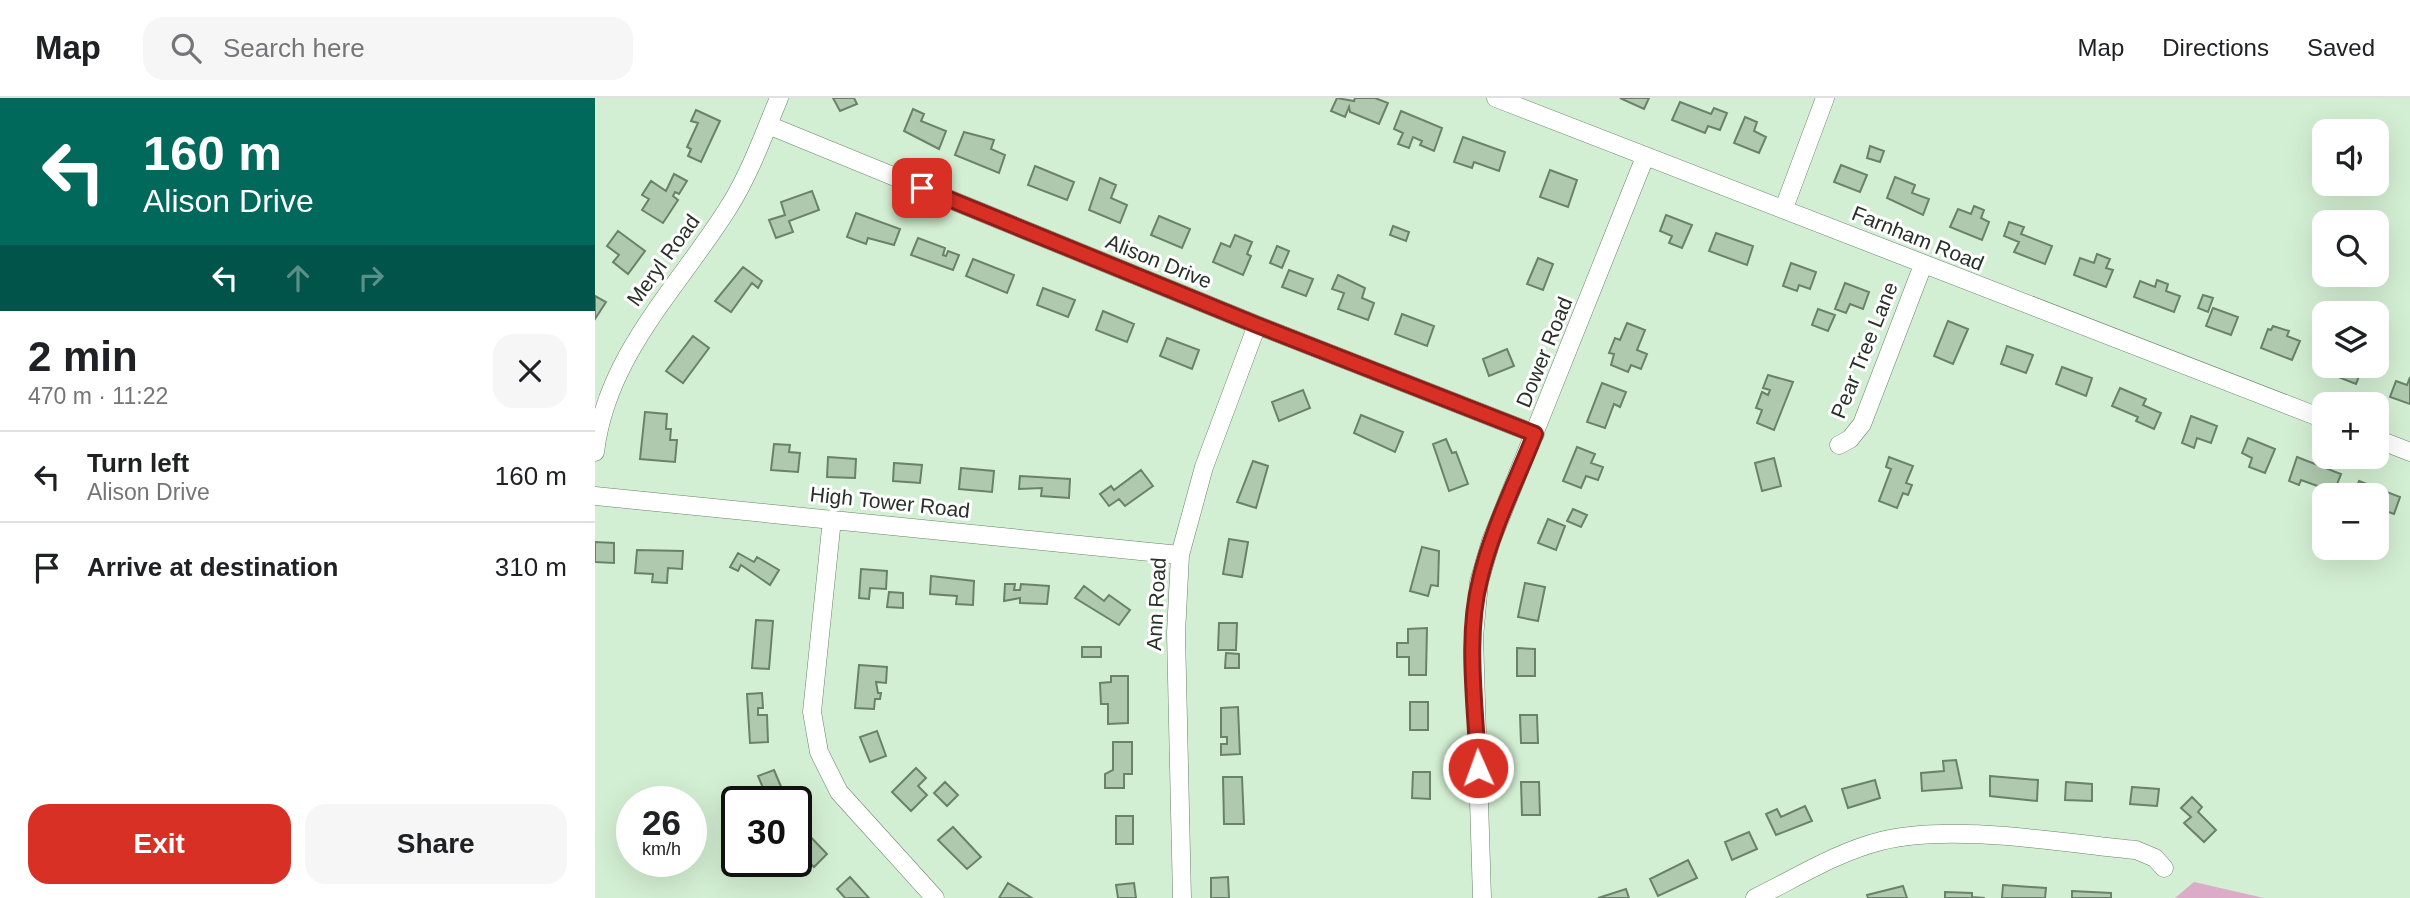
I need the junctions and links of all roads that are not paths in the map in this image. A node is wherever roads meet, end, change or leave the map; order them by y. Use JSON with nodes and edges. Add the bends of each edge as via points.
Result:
{"nodes":[{"id":1,"x":779,"y":98,"type":"edge"},
{"id":2,"x":1496,"y":98,"type":"edge"},
{"id":3,"x":1825,"y":98,"type":"edge"},
{"id":4,"x":768,"y":125,"type":"junction"},
{"id":5,"x":1645,"y":157,"type":"junction"},
{"id":6,"x":1784,"y":208,"type":"junction"},
{"id":7,"x":1923,"y":265,"type":"junction"},
{"id":8,"x":1257,"y":325,"type":"junction"},
{"id":9,"x":2312,"y":414,"type":"edge"},
{"id":10,"x":1535,"y":434,"type":"junction"},
{"id":11,"x":2389,"y":444,"type":"edge"},
{"id":12,"x":1839,"y":445,"type":"dead end"},
{"id":13,"x":595,"y":452,"type":"edge"},
{"id":14,"x":2410,"y":452,"type":"edge"},
{"id":15,"x":595,"y":496,"type":"edge"},
{"id":16,"x":832,"y":519,"type":"junction"},
{"id":17,"x":1180,"y":555,"type":"junction"},
{"id":18,"x":2164,"y":868,"type":"dead end"},
{"id":19,"x":935,"y":898,"type":"edge"},
{"id":20,"x":1182,"y":898,"type":"edge"},
{"id":21,"x":1482,"y":898,"type":"edge"},
{"id":22,"x":1755,"y":898,"type":"edge"}],
"edges":[{"from":1,"to":4,"type":"street","name":"Meryl Road"},
{"from":2,"to":5,"type":"street","name":"Farnham Road"},
{"from":3,"to":6,"type":"street"},
{"from":4,"to":8,"type":"street","name":"Alison Drive"},
{"from":4,"to":13,"type":"street","name":"Meryl Road","via":[[731,204],[642,328],[614,377]]},
{"from":5,"to":6,"type":"street","name":"Farnham Road"},
{"from":5,"to":10,"type":"street","name":"Dower Road"},
{"from":6,"to":7,"type":"street","name":"Farnham Road"},
{"from":7,"to":9,"type":"street","name":"Farnham Road"},
{"from":7,"to":12,"type":"street","name":"Pear Tree Lane","via":[[1862,424]]},
{"from":8,"to":10,"type":"street","name":"Alison Drive"},
{"from":8,"to":17,"type":"street","name":"Ann Road","via":[[1204,467]]},
{"from":10,"to":21,"type":"street","name":"Dower Road","via":[[1479,582],[1474,637]]},
{"from":11,"to":14,"type":"street"},
{"from":15,"to":16,"type":"street","name":"High Tower Road"},
{"from":16,"to":17,"type":"street","name":"High Tower Road"},
{"from":16,"to":19,"type":"street","via":[[812,712],[819,751],[839,792]]},
{"from":17,"to":20,"type":"street","name":"Ann Road","via":[[1176,633]]},
{"from":18,"to":22,"type":"street","via":[[2155,858],[2136,850],[1926,834],[1881,841],[1842,855]]}]}
